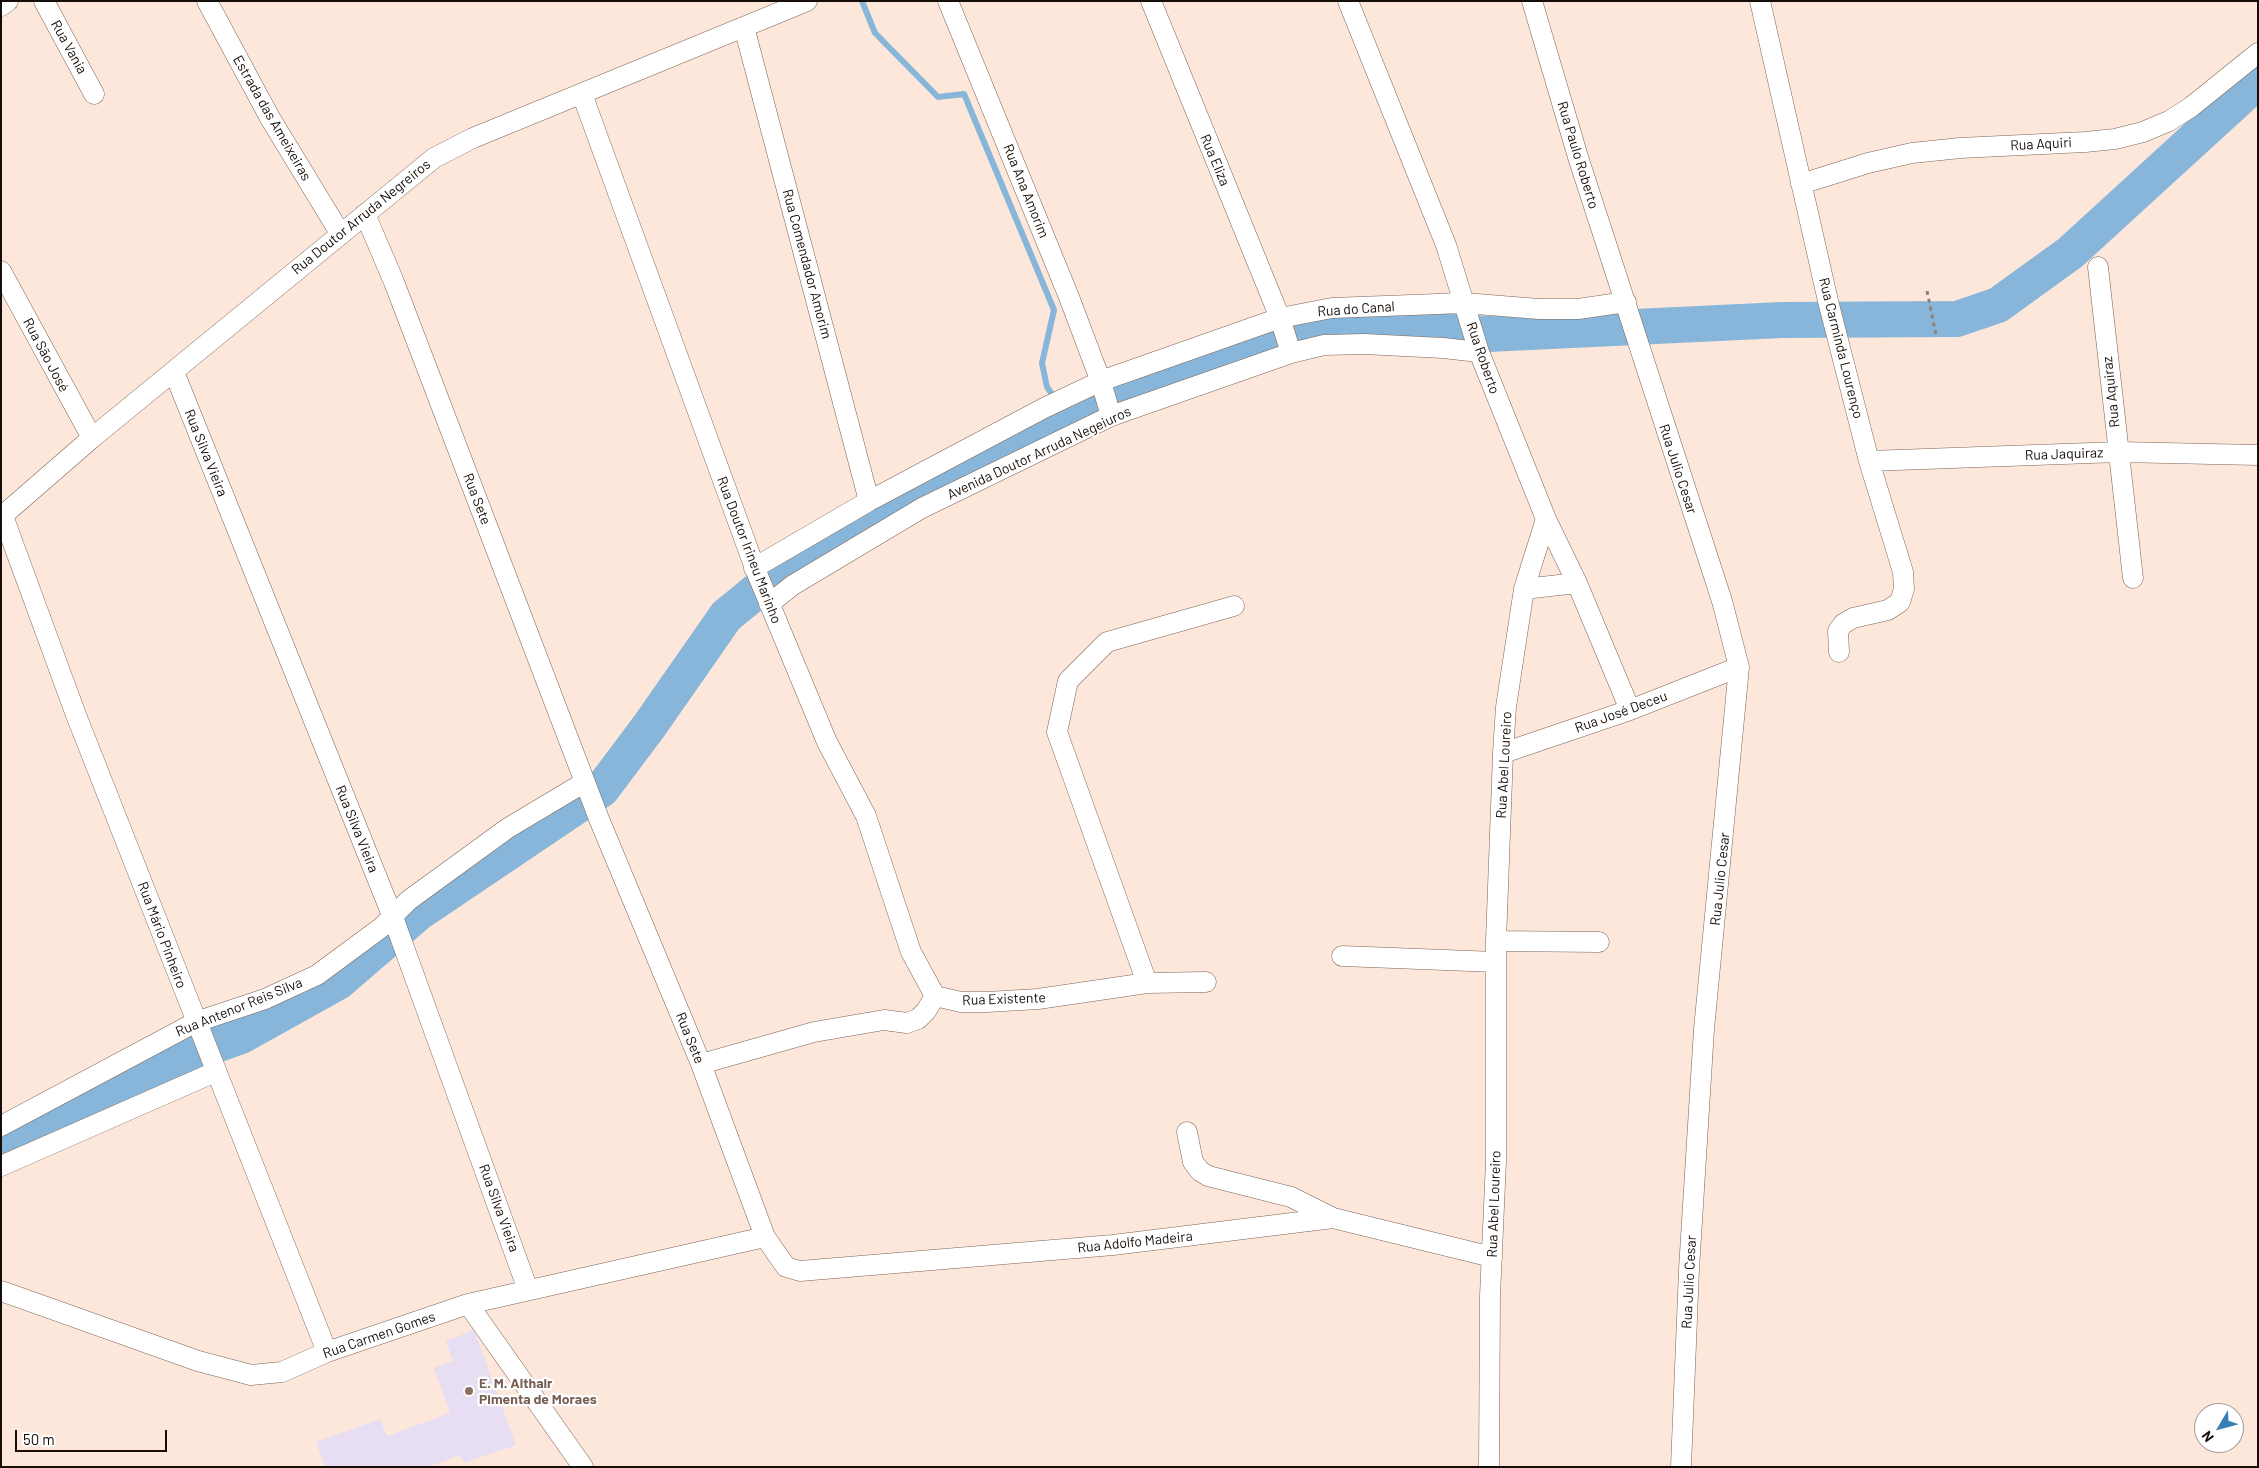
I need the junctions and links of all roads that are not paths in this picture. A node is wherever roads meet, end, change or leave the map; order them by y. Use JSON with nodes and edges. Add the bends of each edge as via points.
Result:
{"nodes":[{"id":1,"x":8,"y":1,"type":"edge"},
{"id":2,"x":44,"y":1,"type":"edge"},
{"id":3,"x":207,"y":1,"type":"edge"},
{"id":4,"x":948,"y":1,"type":"edge"},
{"id":5,"x":1151,"y":1,"type":"edge"},
{"id":6,"x":1348,"y":1,"type":"edge"},
{"id":7,"x":1532,"y":1,"type":"edge"},
{"id":8,"x":1760,"y":1,"type":"edge"},
{"id":9,"x":794,"y":4,"type":"edge"},
{"id":10,"x":1,"y":6,"type":"edge"},
{"id":11,"x":744,"y":27,"type":"junction"},
{"id":12,"x":2258,"y":53,"type":"edge"},
{"id":13,"x":94,"y":94,"type":"dead end"},
{"id":14,"x":582,"y":94,"type":"junction"},
{"id":15,"x":1802,"y":184,"type":"junction"},
{"id":16,"x":365,"y":214,"type":"junction"},
{"id":17,"x":340,"y":233,"type":"junction"},
{"id":18,"x":2098,"y":267,"type":"dead end"},
{"id":19,"x":1,"y":271,"type":"edge"},
{"id":20,"x":1626,"y":305,"type":"junction"},
{"id":21,"x":1465,"y":306,"type":"junction"},
{"id":22,"x":1281,"y":320,"type":"junction"},
{"id":23,"x":1477,"y":347,"type":"junction"},
{"id":24,"x":1290,"y":350,"type":"junction"},
{"id":25,"x":174,"y":372,"type":"junction"},
{"id":26,"x":1101,"y":381,"type":"junction"},
{"id":27,"x":1111,"y":415,"type":"junction"},
{"id":28,"x":92,"y":438,"type":"junction"},
{"id":29,"x":2118,"y":452,"type":"junction"},
{"id":30,"x":2258,"y":455,"type":"edge"},
{"id":31,"x":1870,"y":461,"type":"junction"},
{"id":32,"x":870,"y":501,"type":"junction"},
{"id":33,"x":2,"y":516,"type":"edge"},
{"id":34,"x":1546,"y":518,"type":"junction"},
{"id":35,"x":755,"y":570,"type":"junction"},
{"id":36,"x":2134,"y":578,"type":"dead end"},
{"id":37,"x":1577,"y":584,"type":"junction"},
{"id":38,"x":1524,"y":589,"type":"junction"},
{"id":39,"x":769,"y":602,"type":"junction"},
{"id":40,"x":1234,"y":606,"type":"dead end"},
{"id":41,"x":1839,"y":652,"type":"dead end"},
{"id":42,"x":1738,"y":667,"type":"junction"},
{"id":43,"x":1630,"y":710,"type":"junction"},
{"id":44,"x":1503,"y":753,"type":"junction"},
{"id":45,"x":586,"y":784,"type":"junction"},
{"id":46,"x":393,"y":917,"type":"junction"},
{"id":47,"x":1496,"y":941,"type":"junction"},
{"id":48,"x":1599,"y":942,"type":"dead end"},
{"id":49,"x":1342,"y":956,"type":"dead end"},
{"id":50,"x":1496,"y":962,"type":"junction"},
{"id":51,"x":1206,"y":982,"type":"dead end"},
{"id":52,"x":1147,"y":983,"type":"junction"},
{"id":53,"x":935,"y":996,"type":"junction"},
{"id":54,"x":198,"y":1027,"type":"junction"},
{"id":55,"x":700,"y":1064,"type":"junction"},
{"id":56,"x":213,"y":1067,"type":"junction"},
{"id":57,"x":1,"y":1126,"type":"edge"},
{"id":58,"x":1187,"y":1132,"type":"dead end"},
{"id":59,"x":1,"y":1166,"type":"edge"},
{"id":60,"x":1333,"y":1218,"type":"junction"},
{"id":61,"x":766,"y":1237,"type":"junction"},
{"id":62,"x":1492,"y":1257,"type":"junction"},
{"id":63,"x":778,"y":1258,"type":"joint"},
{"id":64,"x":528,"y":1290,"type":"junction"},
{"id":65,"x":1,"y":1291,"type":"edge"},
{"id":66,"x":468,"y":1304,"type":"junction"},
{"id":67,"x":327,"y":1352,"type":"junction"},
{"id":68,"x":583,"y":1467,"type":"edge"},
{"id":69,"x":1489,"y":1467,"type":"edge"},
{"id":70,"x":1681,"y":1467,"type":"edge"}],
"edges":[{"from":1,"to":10,"type":"street"},
{"from":2,"to":13,"type":"street","name":"Rua Vania"},
{"from":3,"to":17,"type":"street","name":"Estrada das Ameixeiras","via":[[270,118]]},
{"from":4,"to":26,"type":"street","name":"Rua Ana Amorim"},
{"from":5,"to":22,"type":"street","name":"Rua Eliza"},
{"from":6,"to":21,"type":"street","name":"Rua Roberto","via":[[1446,246]]},
{"from":7,"to":20,"type":"street","name":"Rua Paulo Roberto"},
{"from":8,"to":15,"type":"street","name":"Rua Carminda Lourenço"},
{"from":9,"to":11,"type":"street","name":"Rua Doutor Arruda Negreiros"},
{"from":11,"to":14,"type":"street","name":"Rua Doutor Arruda Negreiros"},
{"from":11,"to":32,"type":"street","name":"Rua Comendador Amorim"},
{"from":12,"to":15,"type":"street","name":"Rua Aquiri","via":[[2191,107],[2143,132],[2085,142],[1912,153]]},
{"from":14,"to":16,"type":"street","name":"Rua Doutor Arruda Negreiros","via":[[450,149],[420,168]]},
{"from":14,"to":35,"type":"street","name":"Rua Doutor Irineu Marinho"},
{"from":15,"to":31,"type":"street","name":"Rua Carminda Lourenço","via":[[1828,301]]},
{"from":16,"to":17,"type":"street","name":"Rua Doutor Arruda Negreiros"},
{"from":16,"to":45,"type":"street","name":"Rua Sete"},
{"from":17,"to":25,"type":"street","name":"Rua Doutor Arruda Negreiros"},
{"from":18,"to":29,"type":"street","name":"Rua Aquiraz"},
{"from":19,"to":28,"type":"street","name":"Rua São José"},
{"from":20,"to":21,"type":"street","name":"Rua do Canal","via":[[1578,309]]},
{"from":20,"to":42,"type":"street","name":"Rua Julio Cesar","via":[[1722,601]]},
{"from":21,"to":22,"type":"street","name":"Rua do Canal","via":[[1332,308]]},
{"from":21,"to":23,"type":"street","name":"Rua Roberto"},
{"from":22,"to":24,"type":"street","name":"Rua Eliza"},
{"from":22,"to":26,"type":"street","name":"Rua do Canal"},
{"from":23,"to":24,"type":"street","name":"Avenida Doutor Arruda Negeiuros","via":[[1364,344]]},
{"from":23,"to":34,"type":"street","name":"Rua Roberto"},
{"from":24,"to":27,"type":"street","name":"Avenida Doutor Arruda Negeiuros"},
{"from":25,"to":28,"type":"street","name":"Rua Doutor Arruda Negreiros"},
{"from":25,"to":46,"type":"street","name":"Rua Silva Vieira"},
{"from":26,"to":27,"type":"street","name":"Rua Ana Amorim"},
{"from":26,"to":32,"type":"street","name":"Rua do Canal"},
{"from":27,"to":39,"type":"street","name":"Avenida Doutor Arruda Negeiuros","via":[[922,508]]},
{"from":28,"to":33,"type":"street","name":"Rua Doutor Arruda Negreiros"},
{"from":29,"to":30,"type":"street","name":"Rua Jaquiraz"},
{"from":29,"to":31,"type":"street","name":"Rua Jaquiraz"},
{"from":29,"to":36,"type":"street","name":"Rua Aquiraz"},
{"from":31,"to":41,"type":"street","name":"Rua Carminda Lourenço","via":[[1903,572],[1904,589],[1900,602],[1888,610],[1852,618],[1843,624],[1838,631]]},
{"from":32,"to":35,"type":"street"},
{"from":33,"to":54,"type":"street","name":"Rua Mário Pinheiro"},
{"from":34,"to":37,"type":"street","name":"Rua Roberto"},
{"from":34,"to":38,"type":"street","name":"Rua Abel Loureiro"},
{"from":35,"to":39,"type":"street","name":"Rua Doutor Irineu Marinho"},
{"from":37,"to":38,"type":"street"},
{"from":37,"to":43,"type":"street","name":"Rua Roberto"},
{"from":38,"to":44,"type":"street","name":"Rua Abel Loureiro","via":[[1506,707]]},
{"from":39,"to":53,"type":"street","name":"Rua Doutor Irineu Marinho","via":[[827,742],[866,816],[911,952]]},
{"from":40,"to":52,"type":"street","via":[[1107,642],[1068,681],[1056,732]]},
{"from":42,"to":43,"type":"street","name":"Rua José Deceu"},
{"from":42,"to":70,"type":"street","name":"Rua Julio Cesar","via":[[1704,1029],[1688,1269]]},
{"from":43,"to":44,"type":"street","name":"Rua José Deceu"},
{"from":44,"to":47,"type":"street","name":"Rua Abel Loureiro"},
{"from":45,"to":46,"type":"street","name":"Rua Antenor Reis Silva","via":[[508,828],[409,900]]},
{"from":45,"to":55,"type":"street","name":"Rua Sete"},
{"from":46,"to":54,"type":"street","name":"Rua Antenor Reis Silva","via":[[317,975]]},
{"from":46,"to":64,"type":"street","name":"Rua Silva Vieira"},
{"from":47,"to":48,"type":"street"},
{"from":47,"to":50,"type":"street","name":"Rua Abel Loureiro"},
{"from":49,"to":50,"type":"street"},
{"from":50,"to":62,"type":"street","name":"Rua Abel Loureiro","via":[[1496,1161]]},
{"from":51,"to":52,"type":"street","name":"Rua Existente"},
{"from":52,"to":53,"type":"street","name":"Rua Existente","via":[[1038,999],[961,1002]]},
{"from":53,"to":55,"type":"street","via":[[918,1019],[907,1023],[884,1020],[814,1032]]},
{"from":54,"to":56,"type":"street","name":"Rua Mário Pinheiro"},
{"from":54,"to":57,"type":"street","name":"Rua Antenor Reis Silva"},
{"from":55,"to":61,"type":"street","name":"Rua Sete"},
{"from":56,"to":59,"type":"street"},
{"from":56,"to":67,"type":"street","name":"Rua Mário Pinheiro"},
{"from":58,"to":60,"type":"street","via":[[1193,1162],[1208,1176],[1291,1197]]},
{"from":60,"to":62,"type":"street","name":"Rua Adolfo Madeira"},
{"from":60,"to":63,"type":"street","name":"Rua Adolfo Madeira","via":[[1113,1245],[800,1271],[786,1267]]},
{"from":61,"to":63,"type":"street","name":"Rua Sete"},
{"from":61,"to":64,"type":"street","name":"Rua Carmen Gomes"},
{"from":62,"to":69,"type":"street","name":"Rua Abel Loureiro"},
{"from":64,"to":66,"type":"street","name":"Rua Carmen Gomes"},
{"from":65,"to":67,"type":"street","name":"Rua Carmen Gomes","via":[[198,1361],[251,1375],[282,1372]]},
{"from":66,"to":67,"type":"street","name":"Rua Carmen Gomes"},
{"from":66,"to":68,"type":"street"}]}
